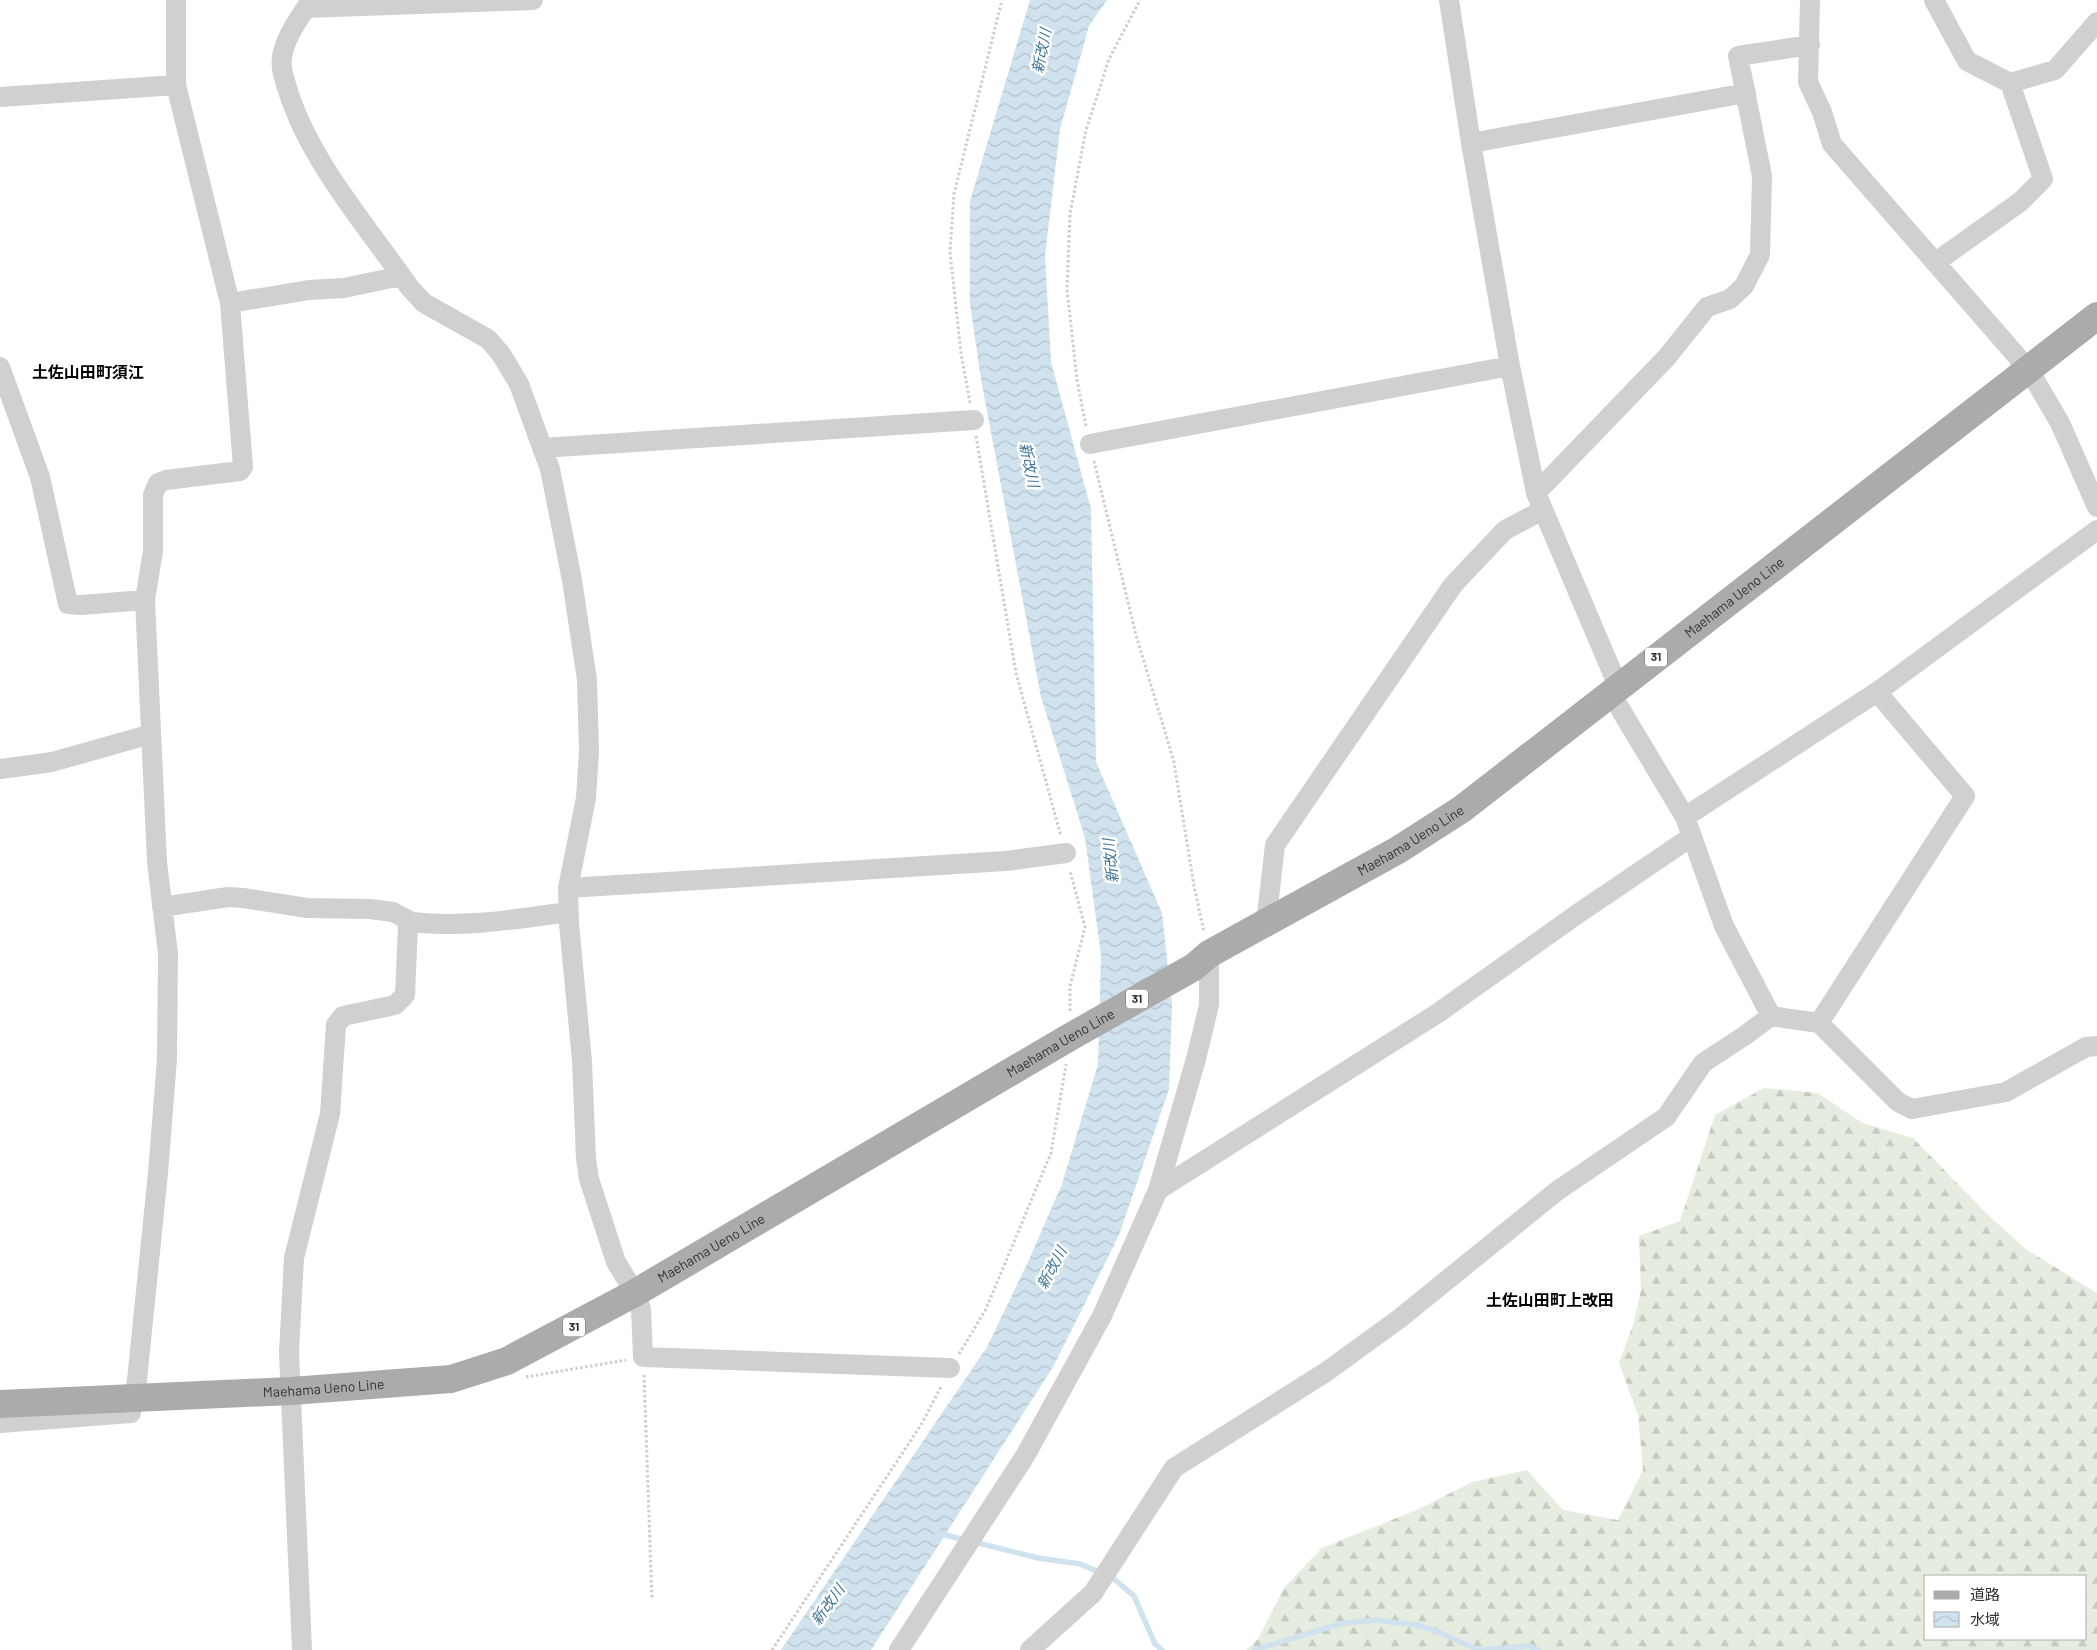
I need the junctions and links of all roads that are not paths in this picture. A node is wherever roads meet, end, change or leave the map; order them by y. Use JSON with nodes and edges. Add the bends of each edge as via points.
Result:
{"nodes":[{"id":1,"x":176,"y":0,"type":"edge"},
{"id":2,"x":534,"y":0,"type":"edge"},
{"id":3,"x":1449,"y":0,"type":"edge"},
{"id":4,"x":1810,"y":0,"type":"edge"},
{"id":5,"x":1934,"y":0,"type":"edge"},
{"id":6,"x":308,"y":4,"type":"edge"},
{"id":7,"x":2097,"y":22,"type":"edge"},
{"id":8,"x":1810,"y":45,"type":"junction"},
{"id":9,"x":2010,"y":83,"type":"junction"},
{"id":10,"x":176,"y":84,"type":"junction"},
{"id":11,"x":1746,"y":93,"type":"junction"},
{"id":12,"x":0,"y":97,"type":"edge"},
{"id":13,"x":1471,"y":143,"type":"junction"},
{"id":14,"x":1936,"y":262,"type":"junction"},
{"id":15,"x":402,"y":276,"type":"junction"},
{"id":16,"x":230,"y":302,"type":"junction"},
{"id":17,"x":2097,"y":316,"type":"edge"},
{"id":18,"x":1510,"y":366,"type":"junction"},
{"id":19,"x":0,"y":367,"type":"edge"},
{"id":20,"x":2029,"y":370,"type":"junction"},
{"id":21,"x":974,"y":420,"type":"dead end"},
{"id":22,"x":1090,"y":444,"type":"road end"},
{"id":23,"x":542,"y":448,"type":"junction"},
{"id":24,"x":1539,"y":502,"type":"junction"},
{"id":25,"x":2097,"y":507,"type":"edge"},
{"id":26,"x":2097,"y":530,"type":"edge"},
{"id":27,"x":145,"y":600,"type":"junction"},
{"id":28,"x":1614,"y":689,"type":"junction"},
{"id":29,"x":1877,"y":692,"type":"junction"},
{"id":30,"x":151,"y":734,"type":"junction"},
{"id":31,"x":0,"y":769,"type":"edge"},
{"id":32,"x":1685,"y":817,"type":"junction"},
{"id":33,"x":1692,"y":837,"type":"junction"},
{"id":34,"x":1066,"y":852,"type":"dead end"},
{"id":35,"x":568,"y":888,"type":"junction"},
{"id":36,"x":162,"y":907,"type":"junction"},
{"id":37,"x":568,"y":912,"type":"junction"},
{"id":38,"x":412,"y":922,"type":"junction"},
{"id":39,"x":1266,"y":924,"type":"junction"},
{"id":40,"x":1201,"y":961,"type":"junction"},
{"id":41,"x":1771,"y":1016,"type":"junction"},
{"id":42,"x":1819,"y":1023,"type":"junction"},
{"id":43,"x":2097,"y":1046,"type":"edge"},
{"id":44,"x":1158,"y":1190,"type":"junction"},
{"id":45,"x":636,"y":1293,"type":"junction"},
{"id":46,"x":950,"y":1368,"type":"dead end"},
{"id":47,"x":290,"y":1391,"type":"junction"},
{"id":48,"x":134,"y":1397,"type":"junction"},
{"id":49,"x":0,"y":1404,"type":"edge"},
{"id":50,"x":0,"y":1423,"type":"edge"},
{"id":51,"x":302,"y":1650,"type":"edge"},
{"id":52,"x":899,"y":1650,"type":"edge"},
{"id":53,"x":1030,"y":1650,"type":"edge"}],
"edges":[{"from":1,"to":10,"type":"street"},
{"from":2,"to":6,"type":"street"},
{"from":3,"to":13,"type":"street"},
{"from":4,"to":8,"type":"street"},
{"from":5,"to":9,"type":"street","via":[[1967,61]]},
{"from":6,"to":15,"type":"street","via":[[291,32],[282,57],[282,73],[297,118],[323,164]]},
{"from":7,"to":9,"type":"street","via":[[2055,70]]},
{"from":8,"to":11,"type":"street","via":[[1738,56]]},
{"from":8,"to":14,"type":"street","via":[[1808,82],[1832,144]]},
{"from":9,"to":14,"type":"street","via":[[2043,180],[2020,202]]},
{"from":10,"to":12,"type":"street"},
{"from":10,"to":16,"type":"street"},
{"from":11,"to":13,"type":"street"},
{"from":11,"to":24,"type":"street","via":[[1762,176],[1760,255],[1744,286],[1730,299],[1707,307]]},
{"from":13,"to":18,"type":"street"},
{"from":14,"to":20,"type":"street"},
{"from":15,"to":16,"type":"street","via":[[344,288]]},
{"from":15,"to":23,"type":"street","via":[[424,303],[488,339],[501,354],[519,384]]},
{"from":16,"to":27,"type":"street","via":[[243,467],[240,471],[158,483],[153,495],[153,551]]},
{"from":17,"to":20,"type":"main road","name":"Maehama Ueno Line","number":"31"},
{"from":18,"to":22,"type":"street"},
{"from":18,"to":24,"type":"street"},
{"from":19,"to":27,"type":"street","via":[[40,477],[68,604]]},
{"from":20,"to":25,"type":"street","via":[[2060,423]]},
{"from":20,"to":28,"type":"main road","name":"Maehama Ueno Line","number":"31"},
{"from":21,"to":23,"type":"street"},
{"from":23,"to":35,"type":"street","via":[[550,469],[572,580],[587,680],[589,752],[586,798]]},
{"from":24,"to":28,"type":"street"},
{"from":24,"to":39,"type":"street","via":[[1505,530],[1453,585],[1275,845]]},
{"from":26,"to":29,"type":"street"},
{"from":27,"to":30,"type":"street"},
{"from":28,"to":32,"type":"street"},
{"from":28,"to":39,"type":"main road","name":"Maehama Ueno Line","number":"31","via":[[1462,809],[1398,850]]},
{"from":29,"to":32,"type":"street"},
{"from":29,"to":42,"type":"street","via":[[1965,796]]},
{"from":30,"to":31,"type":"street","via":[[52,762]]},
{"from":30,"to":36,"type":"street"},
{"from":32,"to":33,"type":"street"},
{"from":33,"to":41,"type":"street","via":[[1724,926]]},
{"from":33,"to":44,"type":"street","via":[[1438,1013]]},
{"from":34,"to":35,"type":"street","via":[[1006,861]]},
{"from":35,"to":37,"type":"street"},
{"from":36,"to":38,"type":"street","via":[[228,897],[307,908],[393,912]]},
{"from":36,"to":48,"type":"street","via":[[168,954],[167,1060]]},
{"from":37,"to":38,"type":"street","via":[[436,925]]},
{"from":37,"to":45,"type":"street","via":[[589,1179],[616,1262]]},
{"from":38,"to":47,"type":"street","via":[[408,926],[405,995],[395,1005],[343,1016],[336,1024],[330,1114],[294,1258]]},
{"from":39,"to":40,"type":"main road","name":"Maehama Ueno Line","number":"31"},
{"from":40,"to":44,"type":"street","via":[[1209,1005]]},
{"from":40,"to":45,"type":"main road","name":"Maehama Ueno Line","number":"31"},
{"from":41,"to":42,"type":"street"},
{"from":41,"to":53,"type":"street","via":[[1703,1063],[1666,1117],[1557,1191],[1399,1319],[1326,1372],[1174,1468],[1093,1593]]},
{"from":42,"to":43,"type":"street","via":[[1898,1102],[1912,1109],[2006,1092],[2086,1047]]},
{"from":44,"to":52,"type":"street","via":[[1102,1316],[1025,1456]]},
{"from":45,"to":46,"type":"street","via":[[641,1308],[643,1356]]},
{"from":45,"to":47,"type":"main road","name":"Maehama Ueno Line","number":"31","via":[[507,1360],[450,1379]]},
{"from":47,"to":48,"type":"main road","name":"Maehama Ueno Line","number":"31"},
{"from":47,"to":51,"type":"street"},
{"from":48,"to":49,"type":"main road","name":"Maehama Ueno Line","number":"31"},
{"from":48,"to":50,"type":"street","via":[[131,1413]]}]}
